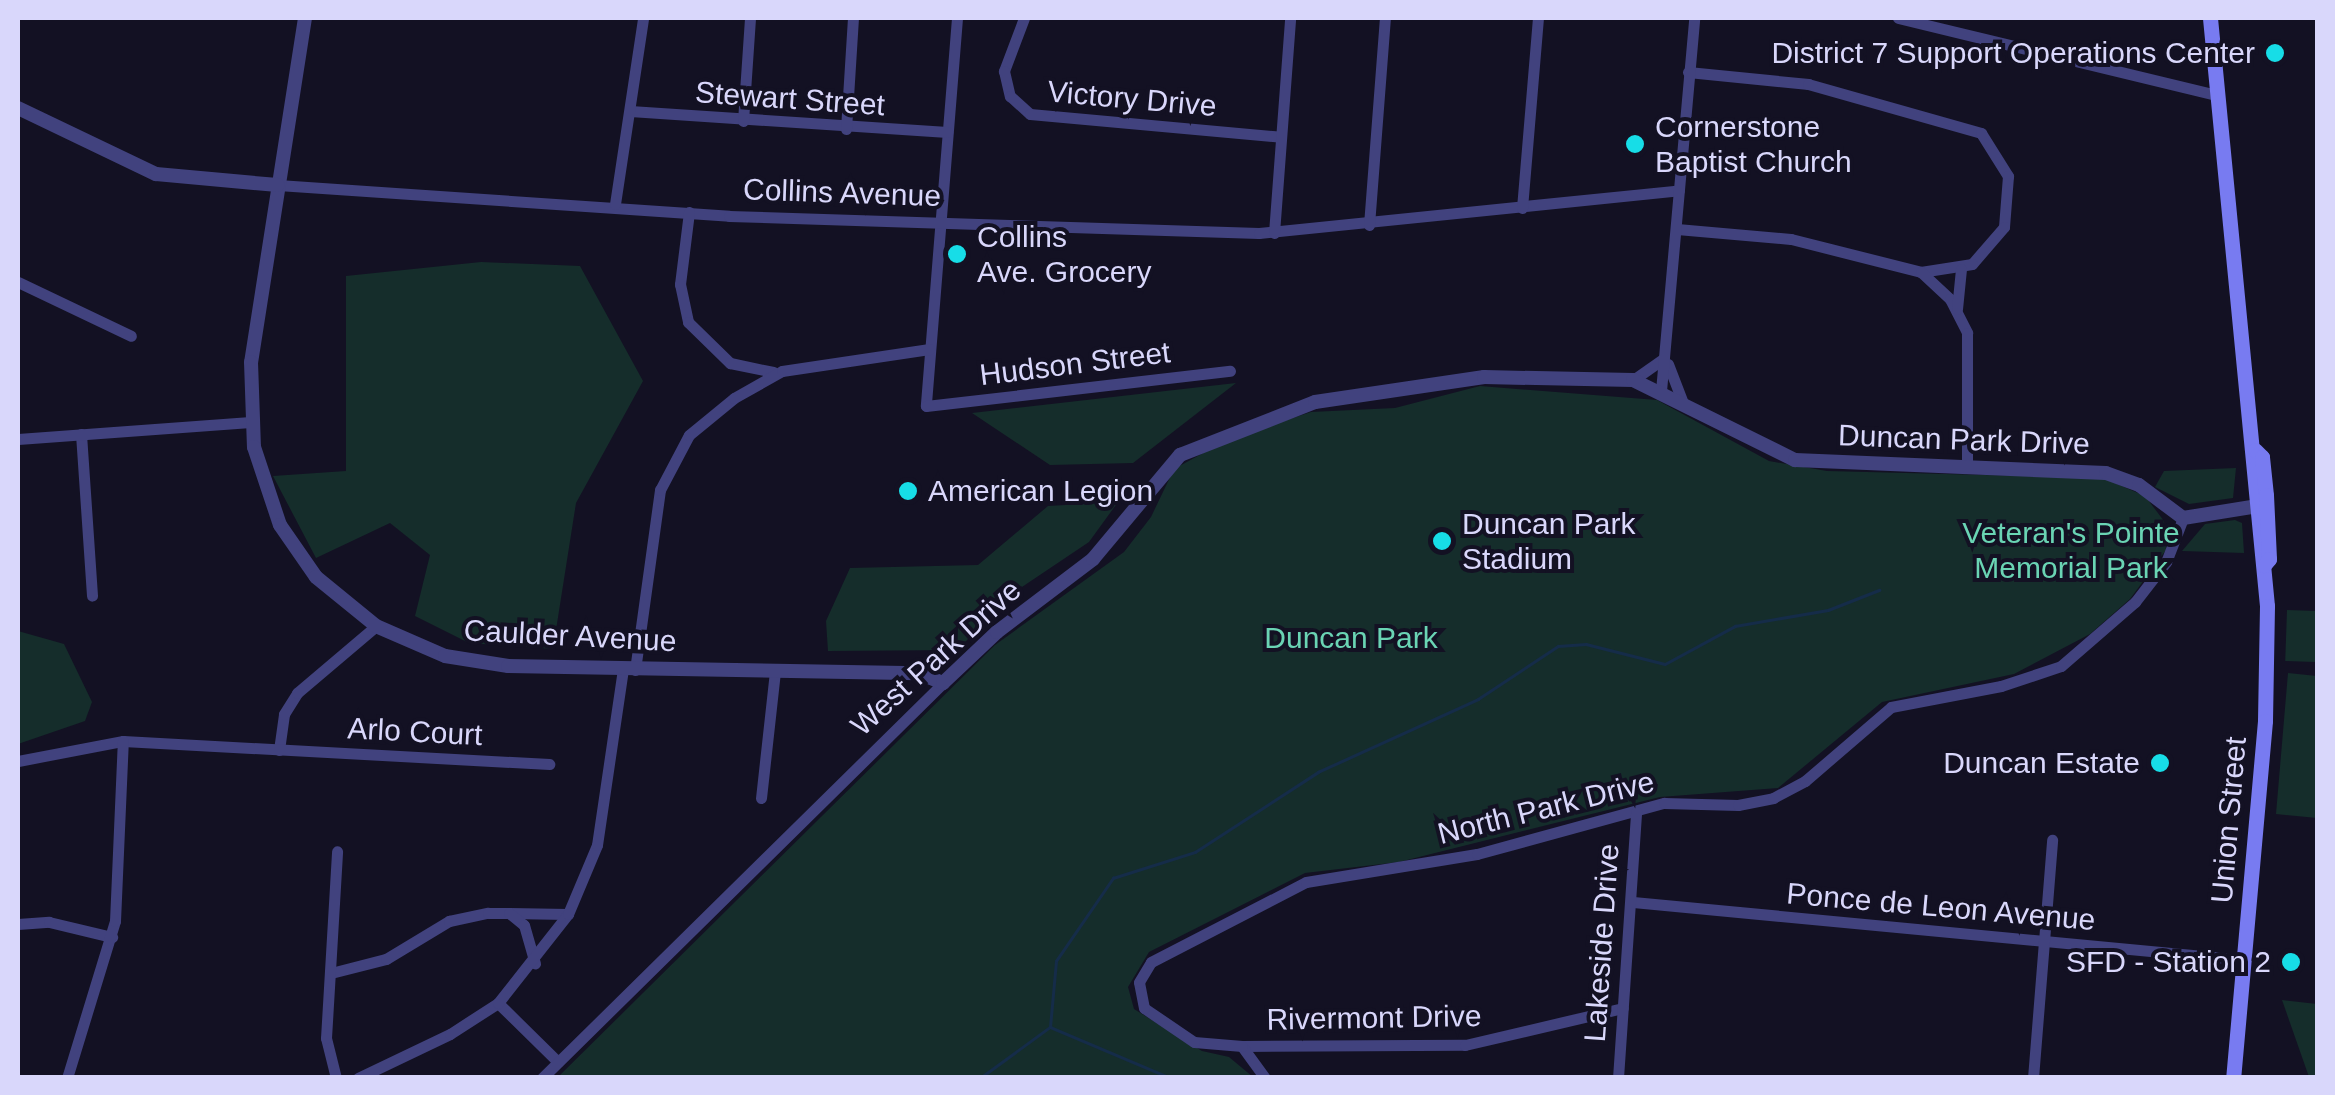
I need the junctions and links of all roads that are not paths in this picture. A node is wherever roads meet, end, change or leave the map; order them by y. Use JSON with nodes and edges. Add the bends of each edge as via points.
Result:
{"nodes":[{"id":1,"x":304,"y":18,"type":"edge"},
{"id":2,"x":634,"y":18,"type":"edge"},
{"id":3,"x":643,"y":18,"type":"edge"},
{"id":4,"x":750,"y":18,"type":"edge"},
{"id":5,"x":852,"y":18,"type":"edge"},
{"id":6,"x":957,"y":18,"type":"edge"},
{"id":7,"x":1024,"y":18,"type":"edge"},
{"id":8,"x":1290,"y":18,"type":"edge"},
{"id":9,"x":1385,"y":18,"type":"edge"},
{"id":10,"x":1538,"y":18,"type":"edge"},
{"id":11,"x":1694,"y":18,"type":"edge"},
{"id":12,"x":1898,"y":18,"type":"edge"},
{"id":13,"x":2210,"y":18,"type":"edge"},
{"id":14,"x":1688,"y":72,"type":"junction"},
{"id":15,"x":2217,"y":95,"type":"junction"},
{"id":16,"x":18,"y":108,"type":"edge"},
{"id":17,"x":630,"y":111,"type":"junction"},
{"id":18,"x":743,"y":122,"type":"junction"},
{"id":19,"x":846,"y":129,"type":"junction"},
{"id":20,"x":946,"y":132,"type":"junction"},
{"id":21,"x":1281,"y":136,"type":"junction"},
{"id":22,"x":278,"y":185,"type":"junction"},
{"id":23,"x":1678,"y":190,"type":"junction"},
{"id":24,"x":616,"y":204,"type":"junction"},
{"id":25,"x":1522,"y":208,"type":"junction"},
{"id":26,"x":689,"y":212,"type":"junction"},
{"id":27,"x":939,"y":224,"type":"junction"},
{"id":28,"x":1368,"y":226,"type":"junction"},
{"id":29,"x":1677,"y":228,"type":"junction"},
{"id":30,"x":1274,"y":233,"type":"junction"},
{"id":31,"x":1961,"y":269,"type":"junction"},
{"id":32,"x":1921,"y":272,"type":"junction"},
{"id":33,"x":18,"y":282,"type":"edge"},
{"id":34,"x":1957,"y":309,"type":"junction"},
{"id":35,"x":131,"y":336,"type":"dead end"},
{"id":36,"x":929,"y":349,"type":"junction"},
{"id":37,"x":1666,"y":355,"type":"junction"},
{"id":38,"x":782,"y":371,"type":"junction"},
{"id":39,"x":1230,"y":371,"type":"dead end"},
{"id":40,"x":1633,"y":380,"type":"junction"},
{"id":41,"x":1661,"y":391,"type":"junction"},
{"id":42,"x":1682,"y":401,"type":"junction"},
{"id":43,"x":250,"y":422,"type":"junction"},
{"id":44,"x":81,"y":434,"type":"junction"},
{"id":45,"x":18,"y":439,"type":"edge"},
{"id":46,"x":1967,"y":467,"type":"junction"},
{"id":47,"x":2261,"y":506,"type":"junction"},
{"id":48,"x":2183,"y":518,"type":"junction"},
{"id":49,"x":92,"y":596,"type":"dead end"},
{"id":50,"x":376,"y":626,"type":"junction"},
{"id":51,"x":629,"y":670,"type":"junction"},
{"id":52,"x":775,"y":672,"type":"junction"},
{"id":53,"x":943,"y":684,"type":"junction"},
{"id":54,"x":122,"y":741,"type":"junction"},
{"id":55,"x":279,"y":750,"type":"junction"},
{"id":56,"x":18,"y":762,"type":"edge"},
{"id":57,"x":549,"y":764,"type":"dead end"},
{"id":58,"x":761,"y":798,"type":"dead end"},
{"id":59,"x":1636,"y":812,"type":"junction"},
{"id":60,"x":2052,"y":840,"type":"dead end"},
{"id":61,"x":337,"y":851,"type":"dead end"},
{"id":62,"x":1633,"y":902,"type":"junction"},
{"id":63,"x":510,"y":913,"type":"junction"},
{"id":64,"x":568,"y":914,"type":"junction"},
{"id":65,"x":18,"y":924,"type":"edge"},
{"id":66,"x":112,"y":937,"type":"junction"},
{"id":67,"x":2045,"y":942,"type":"junction"},
{"id":68,"x":2244,"y":960,"type":"junction"},
{"id":69,"x":535,"y":963,"type":"junction"},
{"id":70,"x":331,"y":973,"type":"junction"},
{"id":71,"x":498,"y":1003,"type":"junction"},
{"id":72,"x":1623,"y":1008,"type":"junction"},
{"id":73,"x":1242,"y":1046,"type":"junction"},
{"id":74,"x":558,"y":1062,"type":"junction"},
{"id":75,"x":1620,"y":1077,"type":"edge"},
{"id":76,"x":68,"y":1078,"type":"edge"},
{"id":77,"x":336,"y":1078,"type":"edge"},
{"id":78,"x":358,"y":1078,"type":"edge"},
{"id":79,"x":542,"y":1078,"type":"edge"},
{"id":80,"x":1265,"y":1078,"type":"edge"},
{"id":81,"x":2032,"y":1078,"type":"edge"},
{"id":82,"x":2233,"y":1078,"type":"edge"}],
"edges":[{"from":1,"to":22,"type":"street","name":"Caulder Avenue"},
{"from":2,"to":3,"type":"street"},
{"from":3,"to":17,"type":"street"},
{"from":4,"to":18,"type":"street"},
{"from":5,"to":19,"type":"street"},
{"from":6,"to":20,"type":"street"},
{"from":7,"to":21,"type":"street","name":"Victory Drive","via":[[1004,70],[1010,96],[1030,114]]},
{"from":8,"to":21,"type":"street"},
{"from":9,"to":28,"type":"street"},
{"from":10,"to":25,"type":"street"},
{"from":11,"to":14,"type":"street"},
{"from":12,"to":15,"type":"street"},
{"from":13,"to":15,"type":"main road","name":"Union Street"},
{"from":14,"to":23,"type":"street"},
{"from":14,"to":31,"type":"street","via":[[1808,84],[1982,134],[2008,176],[2008,214],[1990,248]]},
{"from":15,"to":47,"type":"main road","name":"Union Street","via":[[2256,450],[2262,457]]},
{"from":16,"to":22,"type":"street","name":"Collins Avenue","via":[[156,174]]},
{"from":17,"to":18,"type":"street","name":"Stewart Street"},
{"from":17,"to":24,"type":"street"},
{"from":18,"to":19,"type":"street","name":"Stewart Street"},
{"from":19,"to":20,"type":"street","name":"Stewart Street"},
{"from":20,"to":27,"type":"street"},
{"from":21,"to":30,"type":"street"},
{"from":22,"to":24,"type":"street","name":"Collins Avenue"},
{"from":22,"to":43,"type":"street","name":"Caulder Avenue","via":[[251,362]]},
{"from":23,"to":25,"type":"street","name":"Collins Avenue"},
{"from":23,"to":29,"type":"street"},
{"from":24,"to":26,"type":"street","name":"Collins Avenue"},
{"from":25,"to":28,"type":"street","name":"Collins Avenue"},
{"from":26,"to":27,"type":"street","name":"Collins Avenue"},
{"from":26,"to":38,"type":"street","via":[[680,284],[691,327],[730,363]]},
{"from":27,"to":30,"type":"street","name":"Collins Avenue"},
{"from":27,"to":36,"type":"street"},
{"from":28,"to":30,"type":"street","name":"Collins Avenue"},
{"from":29,"to":32,"type":"street","via":[[1791,239]]},
{"from":29,"to":37,"type":"street"},
{"from":31,"to":32,"type":"street"},
{"from":31,"to":34,"type":"street"},
{"from":32,"to":34,"type":"street"},
{"from":33,"to":35,"type":"street"},
{"from":34,"to":46,"type":"street","via":[[1970,345]]},
{"from":36,"to":38,"type":"street"},
{"from":36,"to":39,"type":"street","name":"Hudson Street","via":[[926,406]]},
{"from":37,"to":40,"type":"street"},
{"from":37,"to":41,"type":"street"},
{"from":37,"to":42,"type":"street"},
{"from":38,"to":51,"type":"street","via":[[696,428],[663,480]]},
{"from":40,"to":41,"type":"street","name":"West Park Drive"},
{"from":40,"to":53,"type":"street","name":"West Park Drive","via":[[1474,378],[1316,402],[1218,436],[1167,465],[1094,559],[1006,624]]},
{"from":41,"to":42,"type":"street","name":"Duncan Park Drive"},
{"from":42,"to":46,"type":"street","name":"Duncan Park Drive","via":[[1795,460]]},
{"from":43,"to":44,"type":"street"},
{"from":43,"to":50,"type":"street","name":"Caulder Avenue","via":[[267,494],[293,548],[329,591]]},
{"from":44,"to":45,"type":"street"},
{"from":44,"to":49,"type":"street"},
{"from":46,"to":48,"type":"street","name":"Duncan Park Drive","via":[[2118,476]]},
{"from":47,"to":48,"type":"street"},
{"from":47,"to":68,"type":"main road","name":"Union Street","via":[[2269,559],[2263,566],[2265,720]]},
{"from":48,"to":59,"type":"street","name":"North Park Drive","via":[[2166,562],[2135,602],[2061,666],[2001,686],[1891,707],[1773,798],[1738,805],[1678,801]]},
{"from":50,"to":51,"type":"street","name":"Caulder Avenue","via":[[466,661]]},
{"from":50,"to":55,"type":"street","via":[[297,693],[284,714]]},
{"from":51,"to":52,"type":"street","name":"Caulder Avenue"},
{"from":51,"to":64,"type":"street","via":[[598,845]]},
{"from":52,"to":53,"type":"street","name":"Caulder Avenue","via":[[919,673]]},
{"from":52,"to":58,"type":"street"},
{"from":53,"to":74,"type":"street","name":"West Park Drive"},
{"from":54,"to":55,"type":"street","name":"Arlo Court"},
{"from":54,"to":56,"type":"street","name":"Arlo Court"},
{"from":54,"to":66,"type":"street"},
{"from":55,"to":57,"type":"street","name":"Arlo Court"},
{"from":59,"to":62,"type":"street","name":"Lakeside Drive"},
{"from":59,"to":73,"type":"street","name":"North Park Drive","via":[[1477,854],[1293,886],[1144,971],[1138,994],[1148,1012],[1194,1042]]},
{"from":60,"to":67,"type":"street"},
{"from":61,"to":70,"type":"street"},
{"from":62,"to":67,"type":"street","name":"Ponce de Leon Avenue"},
{"from":62,"to":72,"type":"street","name":"Lakeside Drive"},
{"from":63,"to":64,"type":"street"},
{"from":63,"to":69,"type":"street","via":[[530,932]]},
{"from":63,"to":70,"type":"street","via":[[448,921],[386,959]]},
{"from":64,"to":69,"type":"street"},
{"from":65,"to":66,"type":"street","via":[[49,922]]},
{"from":66,"to":76,"type":"street"},
{"from":67,"to":68,"type":"street","name":"Ponce de Leon Avenue"},
{"from":67,"to":81,"type":"street"},
{"from":68,"to":82,"type":"main road","name":"Union Street"},
{"from":69,"to":71,"type":"street"},
{"from":70,"to":77,"type":"street","via":[[326,1038]]},
{"from":71,"to":74,"type":"street"},
{"from":71,"to":78,"type":"street"},
{"from":72,"to":73,"type":"street","name":"Rivermont Drive","via":[[1465,1045]]},
{"from":72,"to":75,"type":"street","name":"Lakeside Drive"},
{"from":73,"to":80,"type":"street"},
{"from":74,"to":79,"type":"street","name":"West Park Drive"}]}
